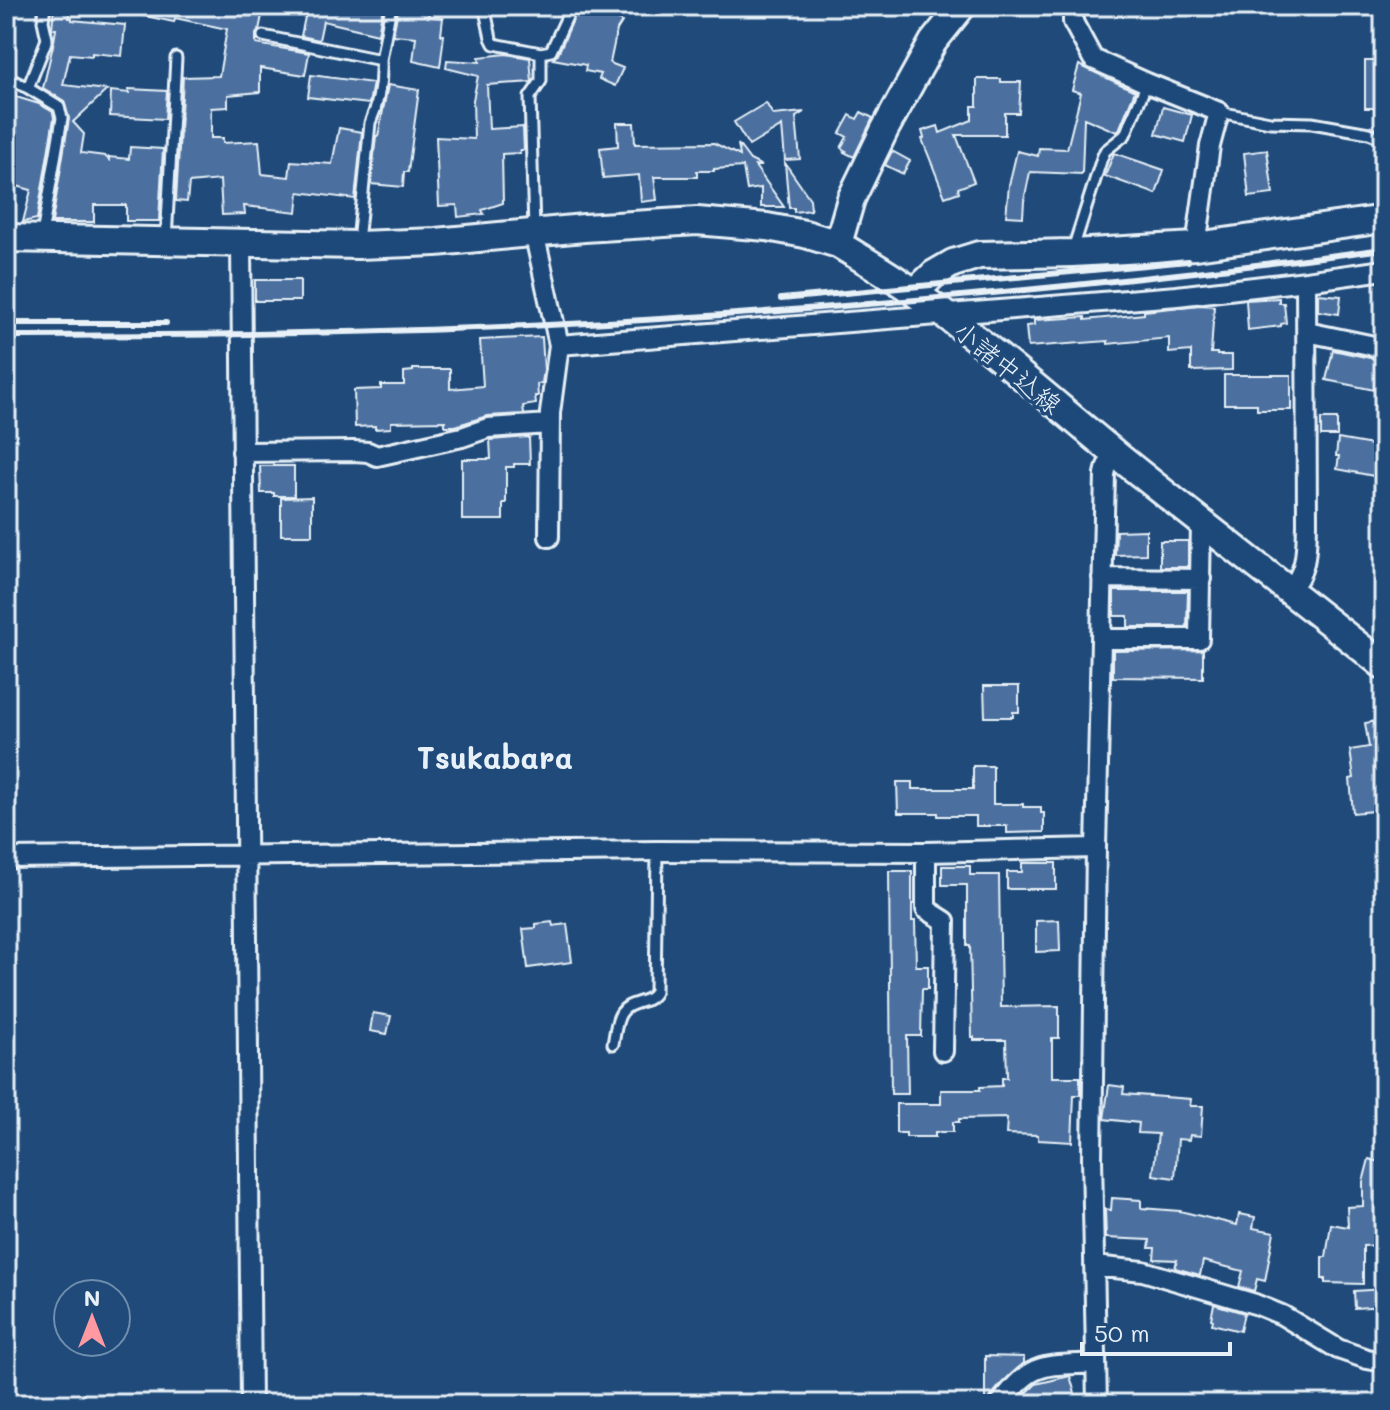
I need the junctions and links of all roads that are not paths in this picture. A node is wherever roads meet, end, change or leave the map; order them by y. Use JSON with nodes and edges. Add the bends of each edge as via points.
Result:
{"nodes":[{"id":1,"x":45,"y":6,"type":"edge"},
{"id":2,"x":391,"y":6,"type":"edge"},
{"id":3,"x":484,"y":6,"type":"edge"},
{"id":4,"x":962,"y":6,"type":"edge"},
{"id":5,"x":571,"y":8,"type":"dead end"},
{"id":6,"x":1071,"y":8,"type":"edge"},
{"id":7,"x":263,"y":36,"type":"dead end"},
{"id":8,"x":541,"y":53,"type":"junction"},
{"id":9,"x":176,"y":58,"type":"dead end"},
{"id":10,"x":381,"y":60,"type":"junction"},
{"id":11,"x":6,"y":77,"type":"edge"},
{"id":12,"x":1147,"y":83,"type":"junction"},
{"id":13,"x":28,"y":88,"type":"junction"},
{"id":14,"x":1219,"y":112,"type":"junction"},
{"id":15,"x":1384,"y":139,"type":"edge"},
{"id":16,"x":1384,"y":219,"type":"edge"},
{"id":17,"x":534,"y":232,"type":"junction"},
{"id":18,"x":6,"y":238,"type":"edge"},
{"id":19,"x":41,"y":238,"type":"junction"},
{"id":20,"x":166,"y":240,"type":"junction"},
{"id":21,"x":241,"y":242,"type":"junction"},
{"id":22,"x":838,"y":244,"type":"junction"},
{"id":23,"x":358,"y":245,"type":"junction"},
{"id":24,"x":1196,"y":246,"type":"junction"},
{"id":25,"x":1072,"y":253,"type":"junction"},
{"id":26,"x":1384,"y":270,"type":"edge"},
{"id":27,"x":1306,"y":281,"type":"junction"},
{"id":28,"x":915,"y":292,"type":"junction"},
{"id":29,"x":943,"y":314,"type":"junction"},
{"id":30,"x":1307,"y":332,"type":"junction"},
{"id":31,"x":559,"y":345,"type":"junction"},
{"id":32,"x":1384,"y":348,"type":"edge"},
{"id":33,"x":550,"y":424,"type":"junction"},
{"id":34,"x":242,"y":452,"type":"junction"},
{"id":35,"x":1116,"y":454,"type":"junction"},
{"id":36,"x":1201,"y":522,"type":"junction"},
{"id":37,"x":549,"y":537,"type":"dead end"},
{"id":38,"x":1102,"y":578,"type":"junction"},
{"id":39,"x":1201,"y":579,"type":"junction"},
{"id":40,"x":1290,"y":590,"type":"junction"},
{"id":41,"x":1101,"y":639,"type":"junction"},
{"id":42,"x":1384,"y":666,"type":"edge"},
{"id":43,"x":1096,"y":848,"type":"junction"},
{"id":44,"x":657,"y":851,"type":"junction"},
{"id":45,"x":926,"y":852,"type":"junction"},
{"id":46,"x":246,"y":856,"type":"junction"},
{"id":47,"x":6,"y":858,"type":"edge"},
{"id":48,"x":613,"y":1044,"type":"dead end"},
{"id":49,"x":943,"y":1051,"type":"dead end"},
{"id":50,"x":1094,"y":1266,"type":"junction"},
{"id":51,"x":1384,"y":1362,"type":"edge"},
{"id":52,"x":1096,"y":1363,"type":"junction"},
{"id":53,"x":251,"y":1404,"type":"edge"},
{"id":54,"x":1000,"y":1404,"type":"edge"},
{"id":55,"x":1097,"y":1404,"type":"edge"}],
"edges":[{"from":1,"to":13,"type":"lane","via":[[47,39]]},
{"from":2,"to":10,"type":"lane"},
{"from":3,"to":8,"type":"lane","via":[[494,44]]},
{"from":4,"to":22,"type":"street","via":[[933,42],[885,129],[851,199]]},
{"from":5,"to":8,"type":"lane","via":[[551,51]]},
{"from":6,"to":12,"type":"street","via":[[1093,59]]},
{"from":7,"to":10,"type":"lane"},
{"from":8,"to":17,"type":"lane","via":[[541,81],[530,97]]},
{"from":9,"to":20,"type":"lane"},
{"from":10,"to":23,"type":"lane"},
{"from":11,"to":13,"type":"lane"},
{"from":12,"to":14,"type":"street"},
{"from":12,"to":25,"type":"lane","via":[[1125,135],[1105,151]]},
{"from":13,"to":19,"type":"lane","via":[[59,107],[62,118]]},
{"from":14,"to":15,"type":"lane","via":[[1312,123]]},
{"from":14,"to":24,"type":"street"},
{"from":16,"to":24,"type":"street"},
{"from":17,"to":22,"type":"street","name":"小諸中込線","via":[[697,221],[767,227]]},
{"from":17,"to":23,"type":"street","name":"小諸中込線"},
{"from":17,"to":31,"type":"street"},
{"from":18,"to":19,"type":"street","name":"小諸中込線"},
{"from":19,"to":20,"type":"street","name":"小諸中込線"},
{"from":20,"to":21,"type":"street","name":"小諸中込線"},
{"from":21,"to":23,"type":"street","name":"小諸中込線"},
{"from":21,"to":34,"type":"street"},
{"from":22,"to":28,"type":"street","name":"小諸中込線"},
{"from":24,"to":25,"type":"street"},
{"from":25,"to":28,"type":"street","via":[[979,255],[953,263]]},
{"from":26,"to":27,"type":"street"},
{"from":27,"to":29,"type":"street"},
{"from":27,"to":30,"type":"street"},
{"from":28,"to":29,"type":"street","name":"小諸中込線"},
{"from":29,"to":31,"type":"street"},
{"from":29,"to":35,"type":"street","name":"小諸中込線"},
{"from":30,"to":32,"type":"street"},
{"from":30,"to":40,"type":"street","via":[[1305,561]]},
{"from":31,"to":33,"type":"street"},
{"from":33,"to":34,"type":"street","via":[[488,428],[377,456],[354,451]]},
{"from":33,"to":37,"type":"street"},
{"from":34,"to":46,"type":"street"},
{"from":35,"to":36,"type":"street","name":"小諸中込線"},
{"from":35,"to":38,"type":"street","via":[[1105,474]]},
{"from":36,"to":39,"type":"street"},
{"from":36,"to":40,"type":"street","name":"小諸中込線"},
{"from":38,"to":39,"type":"street"},
{"from":38,"to":41,"type":"street"},
{"from":39,"to":41,"type":"street","via":[[1199,639]]},
{"from":40,"to":42,"type":"street","name":"小諸中込線"},
{"from":41,"to":43,"type":"street"},
{"from":43,"to":45,"type":"street"},
{"from":43,"to":50,"type":"street"},
{"from":44,"to":45,"type":"street"},
{"from":44,"to":46,"type":"street"},
{"from":44,"to":48,"type":"lane","via":[[655,992],[621,1013]]},
{"from":45,"to":49,"type":"street","via":[[926,909],[945,921]]},
{"from":46,"to":47,"type":"street"},
{"from":46,"to":53,"type":"street"},
{"from":50,"to":51,"type":"street","via":[[1143,1271],[1255,1304],[1338,1349]]},
{"from":50,"to":52,"type":"street"},
{"from":52,"to":54,"type":"street","via":[[1033,1371]]},
{"from":52,"to":55,"type":"street"}]}
